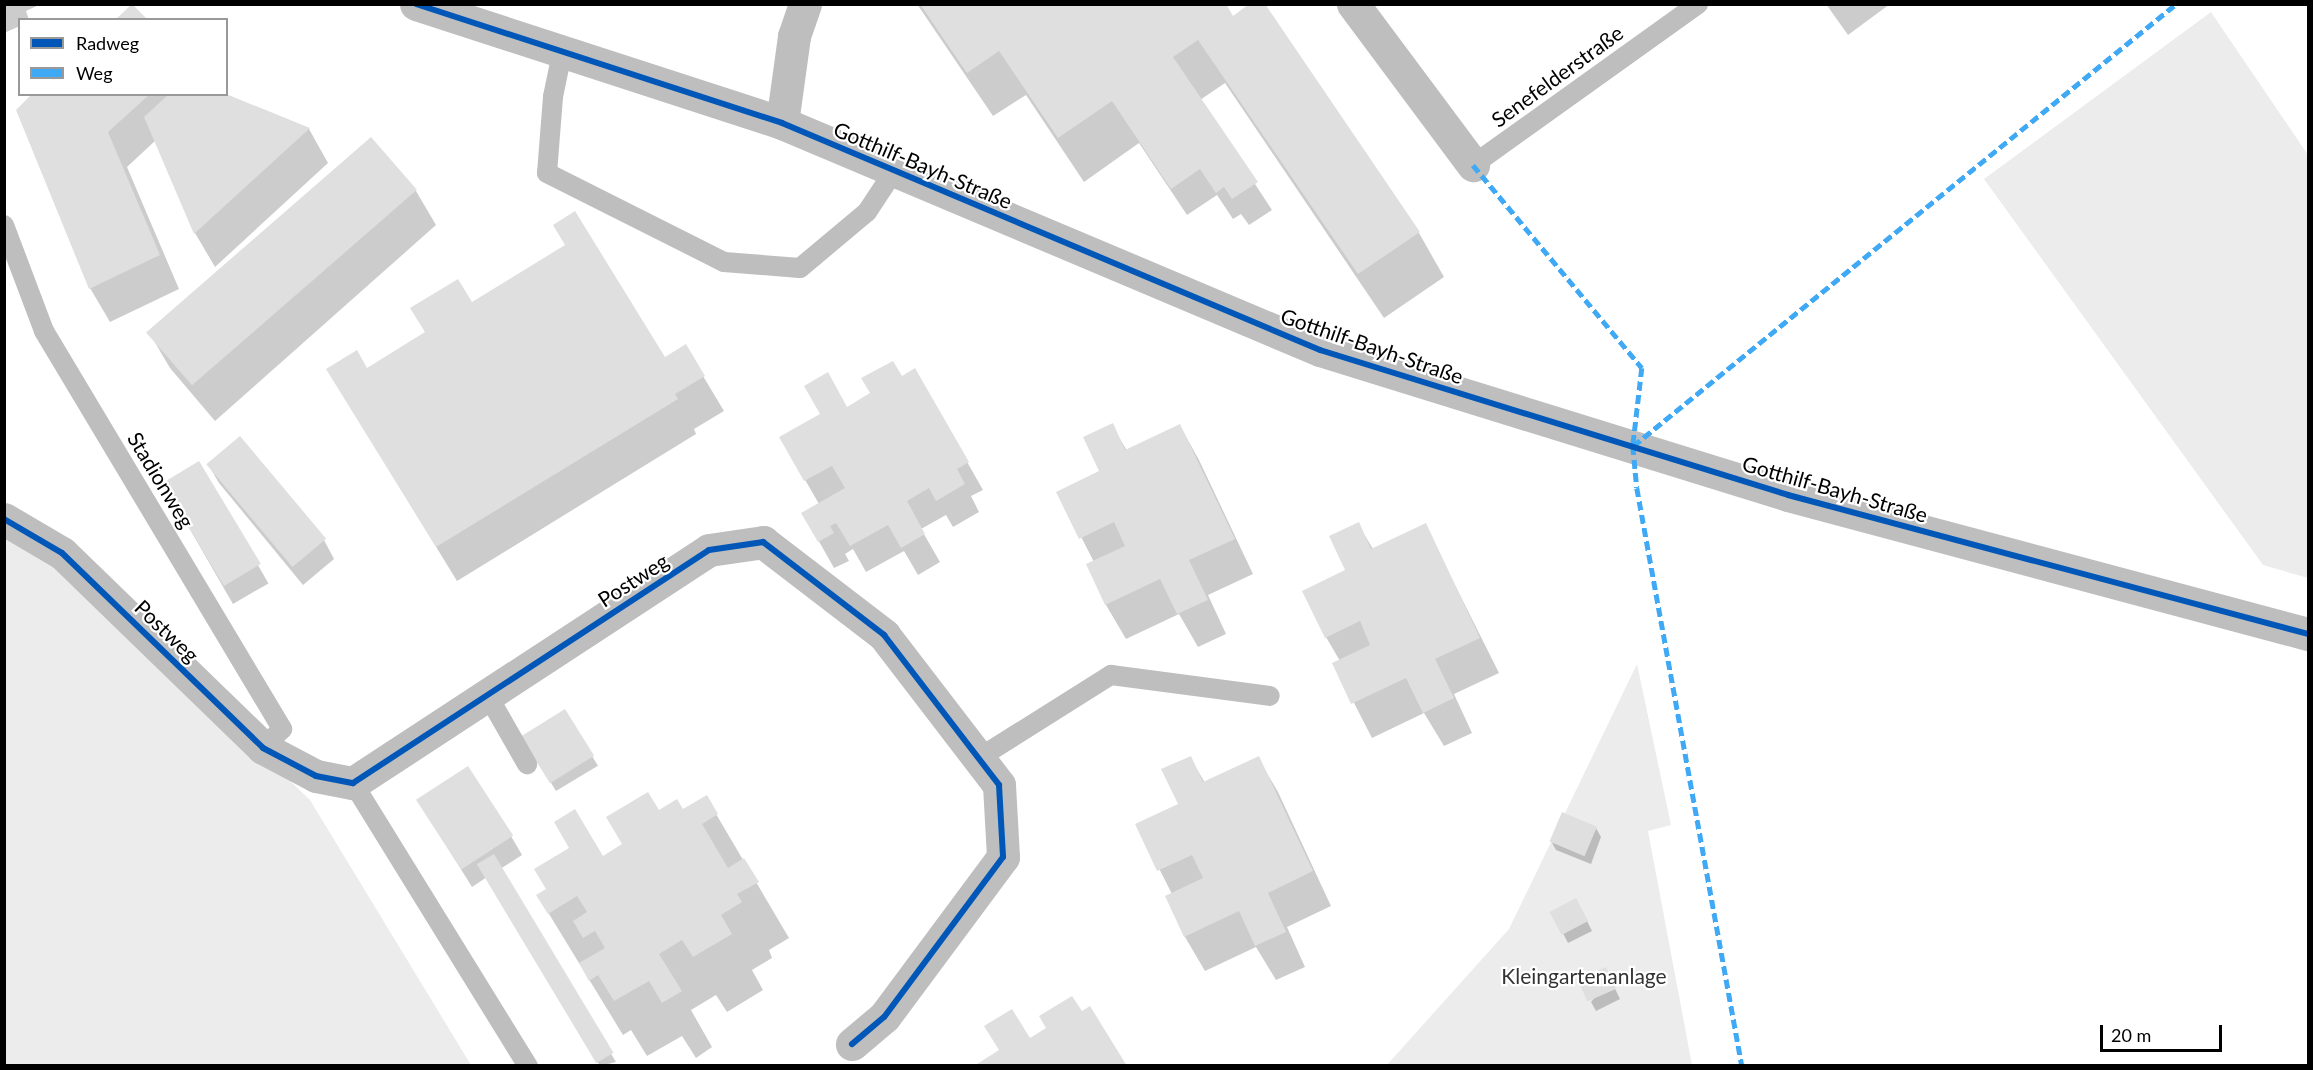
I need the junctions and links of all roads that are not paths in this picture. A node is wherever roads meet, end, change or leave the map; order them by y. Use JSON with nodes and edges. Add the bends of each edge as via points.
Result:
{"nodes":[{"id":1,"x":416,"y":4,"type":"edge"},
{"id":2,"x":805,"y":4,"type":"edge"},
{"id":3,"x":1353,"y":4,"type":"edge"},
{"id":4,"x":1698,"y":4,"type":"edge"},
{"id":5,"x":562,"y":53,"type":"junction"},
{"id":6,"x":782,"y":123,"type":"junction"},
{"id":7,"x":1473,"y":165,"type":"joint"},
{"id":8,"x":894,"y":171,"type":"junction"},
{"id":9,"x":4,"y":225,"type":"edge"},
{"id":10,"x":4,"y":519,"type":"edge"},
{"id":11,"x":2308,"y":634,"type":"edge"},
{"id":12,"x":487,"y":694,"type":"junction"},
{"id":13,"x":1270,"y":696,"type":"dead end"},
{"id":14,"x":264,"y":748,"type":"junction"},
{"id":15,"x":979,"y":758,"type":"junction"},
{"id":16,"x":527,"y":764,"type":"dead end"},
{"id":17,"x":353,"y":783,"type":"junction"},
{"id":18,"x":852,"y":1044,"type":"dead end"},
{"id":19,"x":528,"y":1065,"type":"edge"}],
"edges":[{"from":1,"to":5,"type":"street","name":"Gotthilf-Bayh-Straße"},
{"from":2,"to":6,"type":"street","via":[[794,36]]},
{"from":3,"to":7,"type":"street"},
{"from":4,"to":7,"type":"lane","name":"Senefelderstraße"},
{"from":5,"to":6,"type":"street","name":"Gotthilf-Bayh-Straße"},
{"from":5,"to":8,"type":"lane","via":[[553,97],[547,173],[724,262],[800,268],[867,212]]},
{"from":6,"to":8,"type":"street","name":"Gotthilf-Bayh-Straße"},
{"from":8,"to":11,"type":"street","name":"Gotthilf-Bayh-Straße","via":[[1320,350],[1788,495]]},
{"from":9,"to":14,"type":"lane","name":"Stadionweg","via":[[44,331],[282,729]]},
{"from":10,"to":14,"type":"street","name":"Postweg","via":[[62,553]]},
{"from":12,"to":15,"type":"street","name":"Postweg","via":[[709,550],[763,542],[885,635]]},
{"from":12,"to":16,"type":"lane"},
{"from":12,"to":17,"type":"street","name":"Postweg"},
{"from":13,"to":15,"type":"lane","via":[[1111,675]]},
{"from":14,"to":17,"type":"street","name":"Postweg","via":[[316,777]]},
{"from":15,"to":18,"type":"street","name":"Postweg","via":[[999,785],[1003,857],[884,1017]]},
{"from":17,"to":19,"type":"lane"}]}
